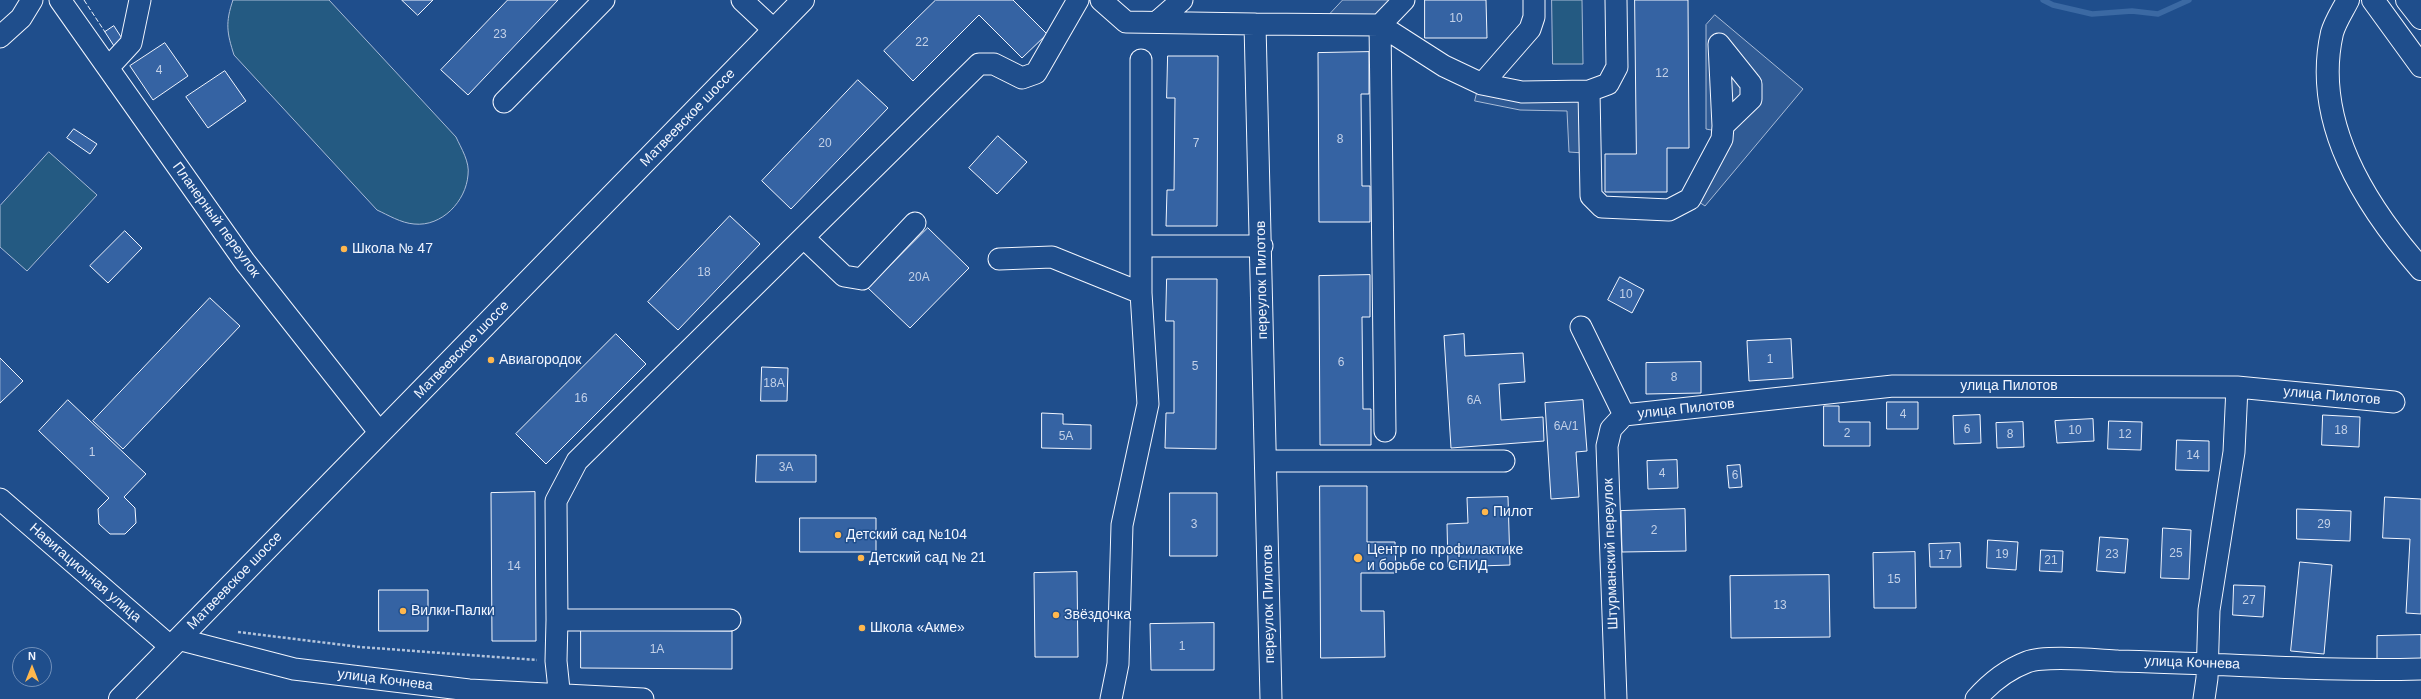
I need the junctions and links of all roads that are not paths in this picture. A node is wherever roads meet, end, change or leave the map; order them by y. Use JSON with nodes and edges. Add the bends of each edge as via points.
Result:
{"nodes":[{"id":1,"x":32,"y":0,"type":"edge"},
{"id":2,"x":60,"y":0,"type":"edge"},
{"id":3,"x":140,"y":0,"type":"edge"},
{"id":4,"x":604,"y":0,"type":"edge"},
{"id":5,"x":742,"y":0,"type":"edge"},
{"id":6,"x":803,"y":0,"type":"edge"},
{"id":7,"x":1078,"y":0,"type":"edge"},
{"id":8,"x":1101,"y":0,"type":"edge"},
{"id":9,"x":1182,"y":0,"type":"edge"},
{"id":10,"x":1404,"y":0,"type":"edge"},
{"id":11,"x":1534,"y":0,"type":"edge"},
{"id":12,"x":1616,"y":0,"type":"edge"},
{"id":13,"x":2348,"y":0,"type":"edge"},
{"id":14,"x":2374,"y":0,"type":"edge"},
{"id":15,"x":2407,"y":0,"type":"edge"},
{"id":16,"x":2421,"y":18,"type":"edge"},
{"id":17,"x":1157,"y":22,"type":"junction"},
{"id":18,"x":1255,"y":24,"type":"junction"},
{"id":19,"x":1380,"y":24,"type":"junction"},
{"id":20,"x":774,"y":30,"type":"junction"},
{"id":21,"x":0,"y":36,"type":"edge"},
{"id":22,"x":1141,"y":60,"type":"dead end"},
{"id":23,"x":2421,"y":66,"type":"edge"},
{"id":24,"x":108,"y":68,"type":"junction"},
{"id":25,"x":1482,"y":84,"type":"junction"},
{"id":26,"x":1589,"y":91,"type":"junction"},
{"id":27,"x":504,"y":102,"type":"dead end"},
{"id":28,"x":1723,"y":126,"type":"dead end"},
{"id":29,"x":914,"y":223,"type":"dead end"},
{"id":30,"x":804,"y":238,"type":"junction"},
{"id":31,"x":1142,"y":246,"type":"junction"},
{"id":32,"x":1262,"y":246,"type":"junction"},
{"id":33,"x":1000,"y":259,"type":"dead end"},
{"id":34,"x":2421,"y":269,"type":"edge"},
{"id":35,"x":1140,"y":293,"type":"junction"},
{"id":36,"x":1581,"y":327,"type":"dead end"},
{"id":37,"x":2237,"y":387,"type":"junction"},
{"id":38,"x":2394,"y":402,"type":"dead end"},
{"id":39,"x":1624,"y":415,"type":"junction"},
{"id":40,"x":1385,"y":431,"type":"dead end"},
{"id":41,"x":380,"y":433,"type":"junction"},
{"id":42,"x":1266,"y":461,"type":"junction"},
{"id":43,"x":1504,"y":461,"type":"dead end"},
{"id":44,"x":0,"y":499,"type":"edge"},
{"id":45,"x":557,"y":620,"type":"junction"},
{"id":46,"x":730,"y":620,"type":"dead end"},
{"id":47,"x":174,"y":643,"type":"junction"},
{"id":48,"x":2208,"y":663,"type":"junction"},
{"id":49,"x":2421,"y":669,"type":"edge"},
{"id":50,"x":469,"y":695,"type":"edge"},
{"id":51,"x":560,"y":697,"type":"edge"},
{"id":52,"x":120,"y":699,"type":"edge"},
{"id":53,"x":643,"y":699,"type":"edge"},
{"id":54,"x":1111,"y":699,"type":"edge"},
{"id":55,"x":1270,"y":699,"type":"edge"},
{"id":56,"x":1616,"y":699,"type":"edge"},
{"id":57,"x":1976,"y":699,"type":"edge"},
{"id":58,"x":2204,"y":699,"type":"edge"}],
"edges":[{"from":1,"to":21,"type":"street","via":[[21,18]]},
{"from":2,"to":24,"type":"street","name":"Планерный переулок"},
{"from":3,"to":24,"type":"street","via":[[131,43]]},
{"from":4,"to":27,"type":"street"},
{"from":5,"to":20,"type":"street"},
{"from":6,"to":20,"type":"main road","name":"Матвеевское шоссе"},
{"from":7,"to":30,"type":"street","via":[[1036,73],[1022,78],[994,64],[979,64]]},
{"from":8,"to":17,"type":"street","via":[[1126,22]]},
{"from":9,"to":17,"type":"street"},
{"from":10,"to":19,"type":"street"},
{"from":11,"to":25,"type":"street","via":[[1534,17],[1530,29]]},
{"from":12,"to":26,"type":"street","via":[[1617,67],[1608,84]]},
{"from":13,"to":34,"type":"main road","via":[[2332,32],[2328,74],[2334,118],[2349,166],[2375,212]]},
{"from":14,"to":23,"type":"main road"},
{"from":15,"to":16,"type":"main road"},
{"from":17,"to":18,"type":"street"},
{"from":18,"to":19,"type":"street"},
{"from":18,"to":32,"type":"street","name":"переулок Пилотов"},
{"from":19,"to":25,"type":"street","via":[[1444,66]]},
{"from":19,"to":40,"type":"street"},
{"from":20,"to":41,"type":"main road","name":"Матвеевское шоссе"},
{"from":22,"to":31,"type":"street"},
{"from":24,"to":41,"type":"street","name":"Планерный переулок","via":[[244,262]]},
{"from":25,"to":26,"type":"street","via":[[1522,92]]},
{"from":26,"to":28,"type":"street","via":[[1591,196],[1602,207],[1669,210],[1690,199],[1722,139]]},
{"from":29,"to":30,"type":"street","via":[[862,279],[844,276]]},
{"from":30,"to":45,"type":"street","via":[[577,461],[556,501]]},
{"from":31,"to":32,"type":"street"},
{"from":31,"to":35,"type":"street"},
{"from":32,"to":42,"type":"street","name":"переулок Пилотов"},
{"from":33,"to":35,"type":"street","via":[[1052,257]]},
{"from":35,"to":54,"type":"street","via":[[1148,404],[1122,525],[1118,664]]},
{"from":36,"to":39,"type":"street"},
{"from":37,"to":38,"type":"street","name":"улица Пилотов"},
{"from":37,"to":39,"type":"street","name":"улица Пилотов","via":[[1894,386]]},
{"from":37,"to":48,"type":"street","via":[[2234,452],[2209,610]]},
{"from":39,"to":56,"type":"street","name":"Штурманский переулок","via":[[1611,429],[1607,446]]},
{"from":41,"to":47,"type":"main road","name":"Матвеевское шоссе"},
{"from":42,"to":43,"type":"street"},
{"from":42,"to":55,"type":"street","name":"переулок Пилотов"},
{"from":44,"to":47,"type":"street","name":"Навигационная улица"},
{"from":45,"to":46,"type":"street"},
{"from":45,"to":51,"type":"street","via":[[556,661]]},
{"from":47,"to":50,"type":"street","name":"улица Кочнева","via":[[294,669]]},
{"from":47,"to":52,"type":"main road","name":"Матвеевское шоссе"},
{"from":48,"to":49,"type":"street","name":"улица Кочнева","via":[[2353,671]]},
{"from":48,"to":57,"type":"street","name":"улица Кочнева","via":[[2053,659],[2028,661],[1993,681]]},
{"from":48,"to":58,"type":"street"},
{"from":50,"to":51,"type":"street","name":"улица Кочнева"},
{"from":51,"to":53,"type":"street","name":"улица Кочнева"}]}
